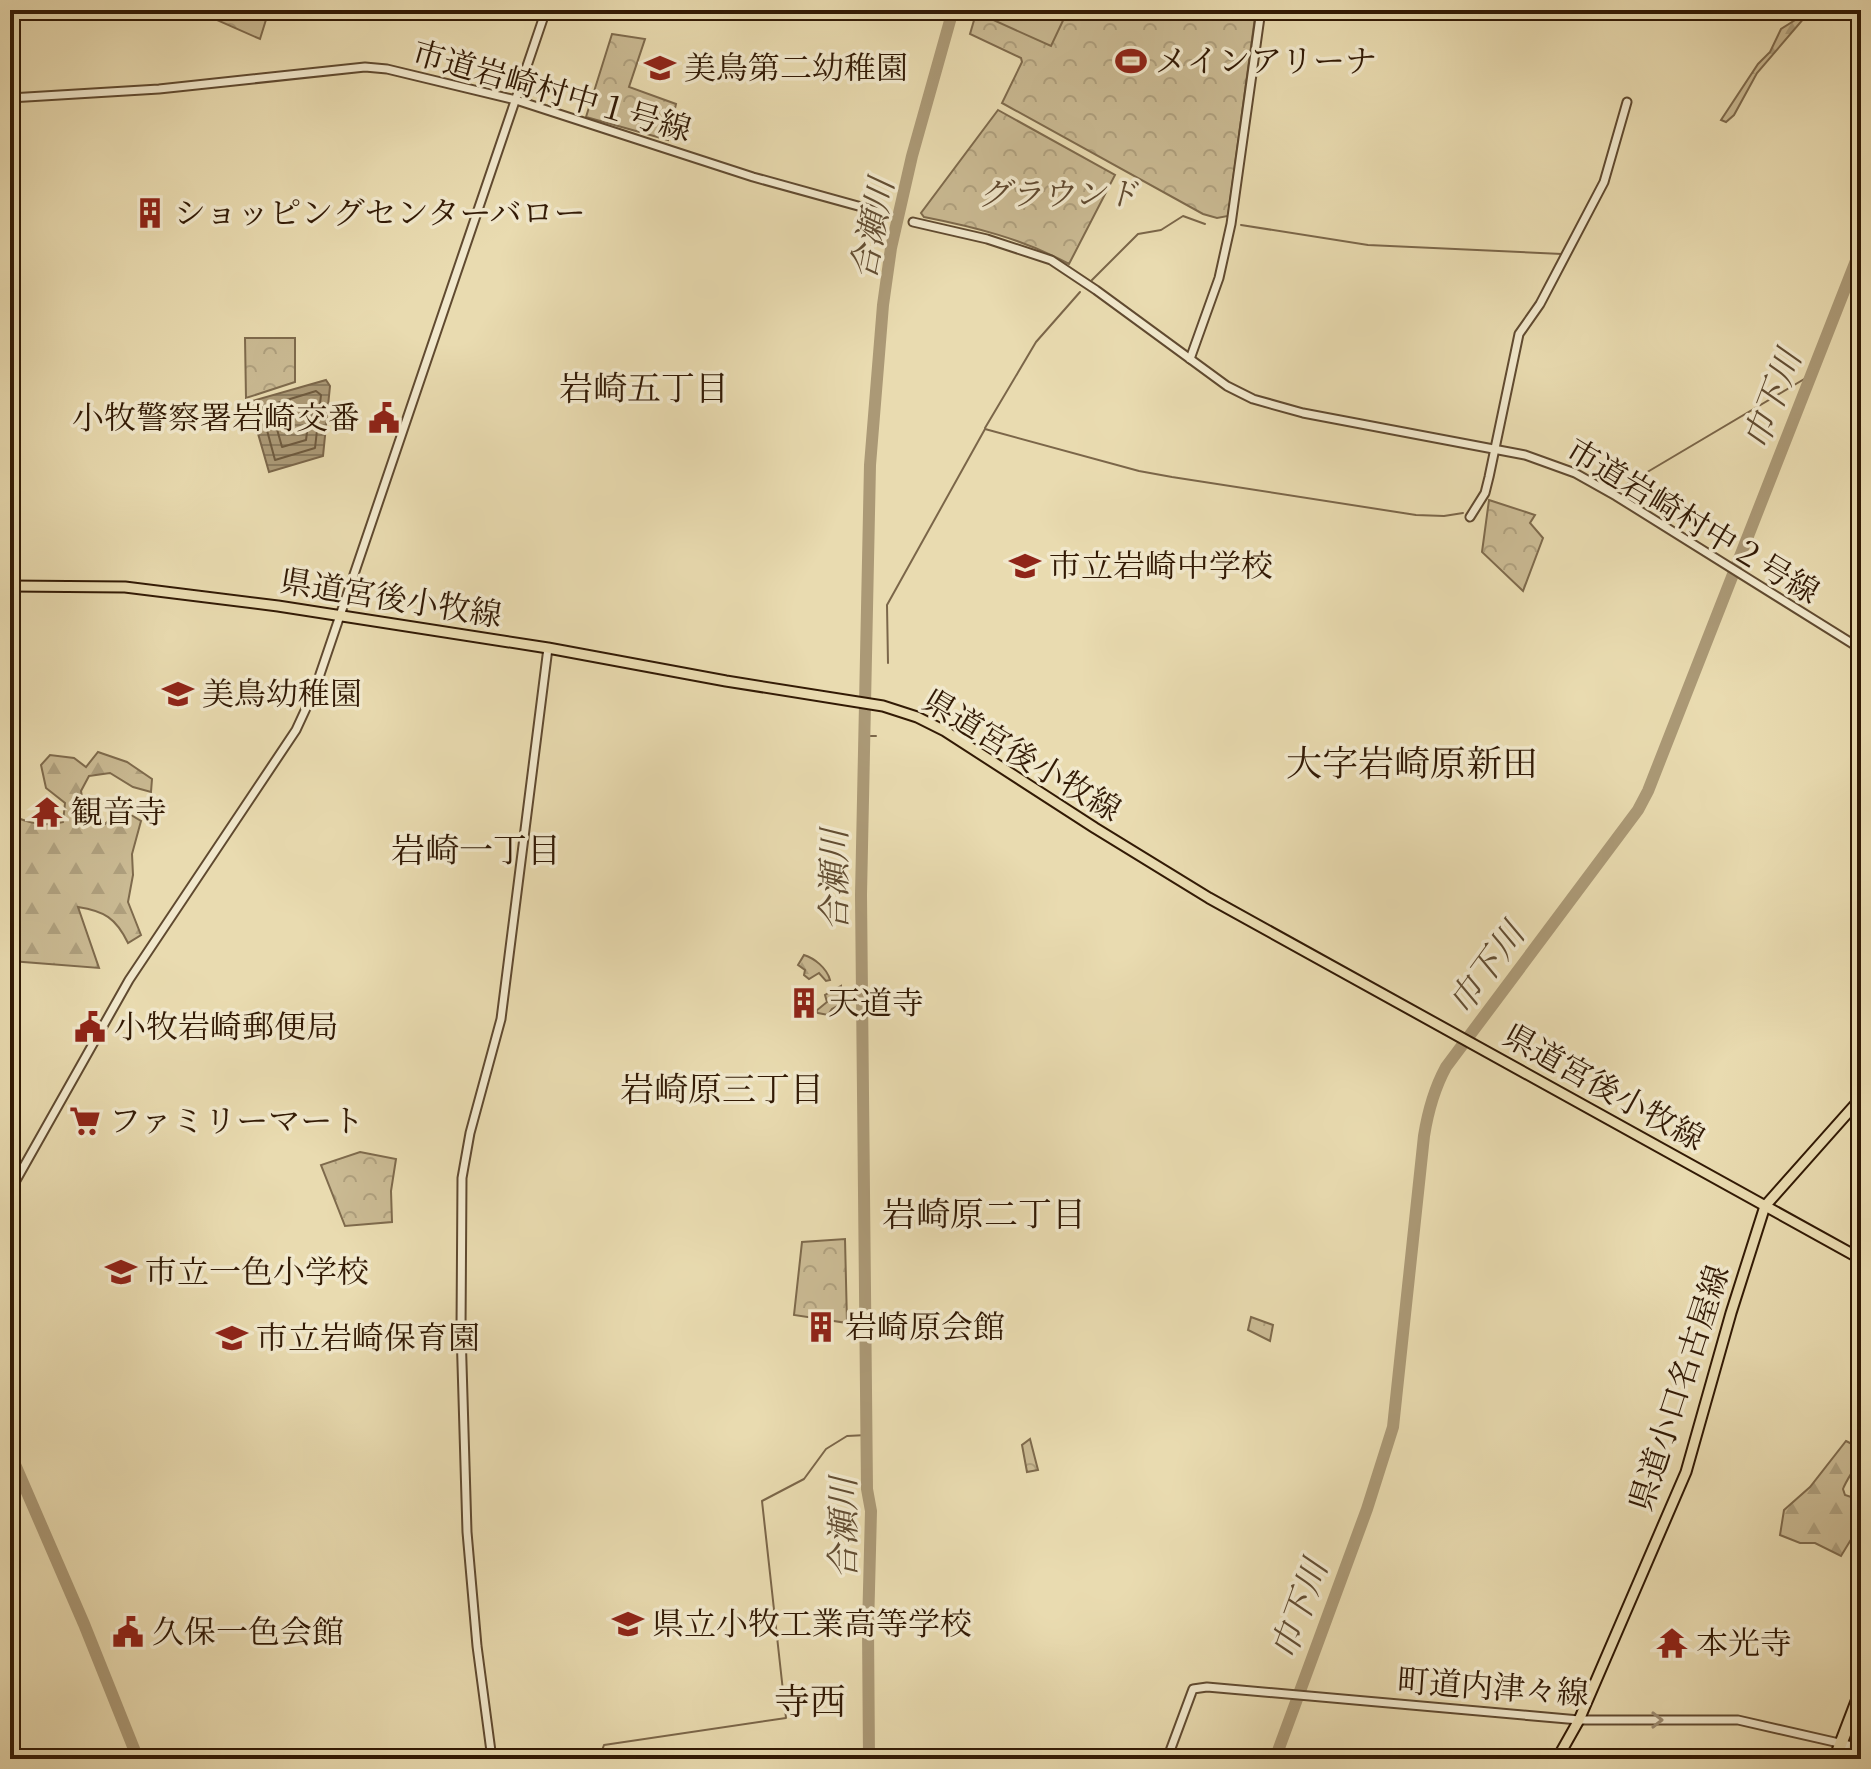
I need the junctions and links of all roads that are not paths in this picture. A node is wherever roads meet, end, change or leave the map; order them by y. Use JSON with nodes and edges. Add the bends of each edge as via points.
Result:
{"nodes":[{"id":1,"x":546,"y":10,"type":"edge"},
{"id":2,"x":1261,"y":10,"type":"edge"},
{"id":3,"x":10,"y":98,"type":"edge"},
{"id":4,"x":516,"y":100,"type":"junction"},
{"id":5,"x":1627,"y":102,"type":"dead end"},
{"id":6,"x":884,"y":213,"type":"dead end"},
{"id":7,"x":913,"y":222,"type":"dead end"},
{"id":8,"x":1190,"y":359,"type":"junction"},
{"id":9,"x":1495,"y":448,"type":"junction"},
{"id":10,"x":1470,"y":517,"type":"dead end"},
{"id":11,"x":10,"y":586,"type":"edge"},
{"id":12,"x":339,"y":617,"type":"junction"},
{"id":13,"x":548,"y":648,"type":"junction"},
{"id":14,"x":1861,"y":649,"type":"edge"},
{"id":15,"x":1861,"y":1098,"type":"edge"},
{"id":16,"x":10,"y":1191,"type":"edge"},
{"id":17,"x":1765,"y":1206,"type":"junction"},
{"id":18,"x":1861,"y":1259,"type":"edge"},
{"id":19,"x":1861,"y":1691,"type":"edge"},
{"id":20,"x":1579,"y":1720,"type":"junction"},
{"id":21,"x":1861,"y":1730,"type":"edge"},
{"id":22,"x":1841,"y":1743,"type":"junction"},
{"id":23,"x":1858,"y":1747,"type":"edge"},
{"id":24,"x":492,"y":1759,"type":"edge"},
{"id":25,"x":1167,"y":1759,"type":"edge"},
{"id":26,"x":1557,"y":1759,"type":"edge"},
{"id":27,"x":1835,"y":1759,"type":"edge"},
{"id":28,"x":1850,"y":1759,"type":"edge"}],
"edges":[{"from":1,"to":4,"type":"street"},
{"from":2,"to":8,"type":"street","via":[[1231,224],[1219,278]]},
{"from":3,"to":4,"type":"street","name":"市道岩崎村中１号線","via":[[365,67]]},
{"from":4,"to":6,"type":"street","name":"市道岩崎村中１号線","via":[[753,177]]},
{"from":4,"to":12,"type":"street"},
{"from":5,"to":9,"type":"street","via":[[1604,182],[1519,334]]},
{"from":7,"to":8,"type":"street","name":"市道岩崎村中２号線","via":[[1051,260]]},
{"from":8,"to":9,"type":"street","name":"市道岩崎村中２号線","via":[[1239,393],[1271,405]]},
{"from":9,"to":10,"type":"street","via":[[1485,493]]},
{"from":9,"to":14,"type":"street","name":"市道岩崎村中２号線","via":[[1575,473]]},
{"from":11,"to":12,"type":"main road","name":"県道宮後小牧線","via":[[171,591]]},
{"from":12,"to":13,"type":"main road","name":"県道宮後小牧線"},
{"from":12,"to":16,"type":"street","via":[[296,730],[124,988]]},
{"from":13,"to":17,"type":"main road","name":"県道宮後小牧線","via":[[917,717],[1177,879]]},
{"from":13,"to":24,"type":"street","via":[[501,1019],[462,1178],[467,1532]]},
{"from":15,"to":17,"type":"main road","name":"県道小口名古屋線"},
{"from":17,"to":18,"type":"main road","name":"県道宮後小牧線"},
{"from":17,"to":20,"type":"main road","name":"県道小口名古屋線","via":[[1686,1472]]},
{"from":19,"to":22,"type":"highway"},
{"from":20,"to":22,"type":"street","name":"町道内津々線","one_way":true,"via":[[1738,1720]]},
{"from":20,"to":25,"type":"street","name":"町道内津々線","via":[[1207,1687],[1193,1689]]},
{"from":20,"to":26,"type":"main road","name":"県道小口名古屋線"},
{"from":21,"to":23,"type":"highway"},
{"from":22,"to":23,"type":"street","name":"町道内津々線"},
{"from":22,"to":27,"type":"highway"},
{"from":23,"to":28,"type":"highway"}]}
